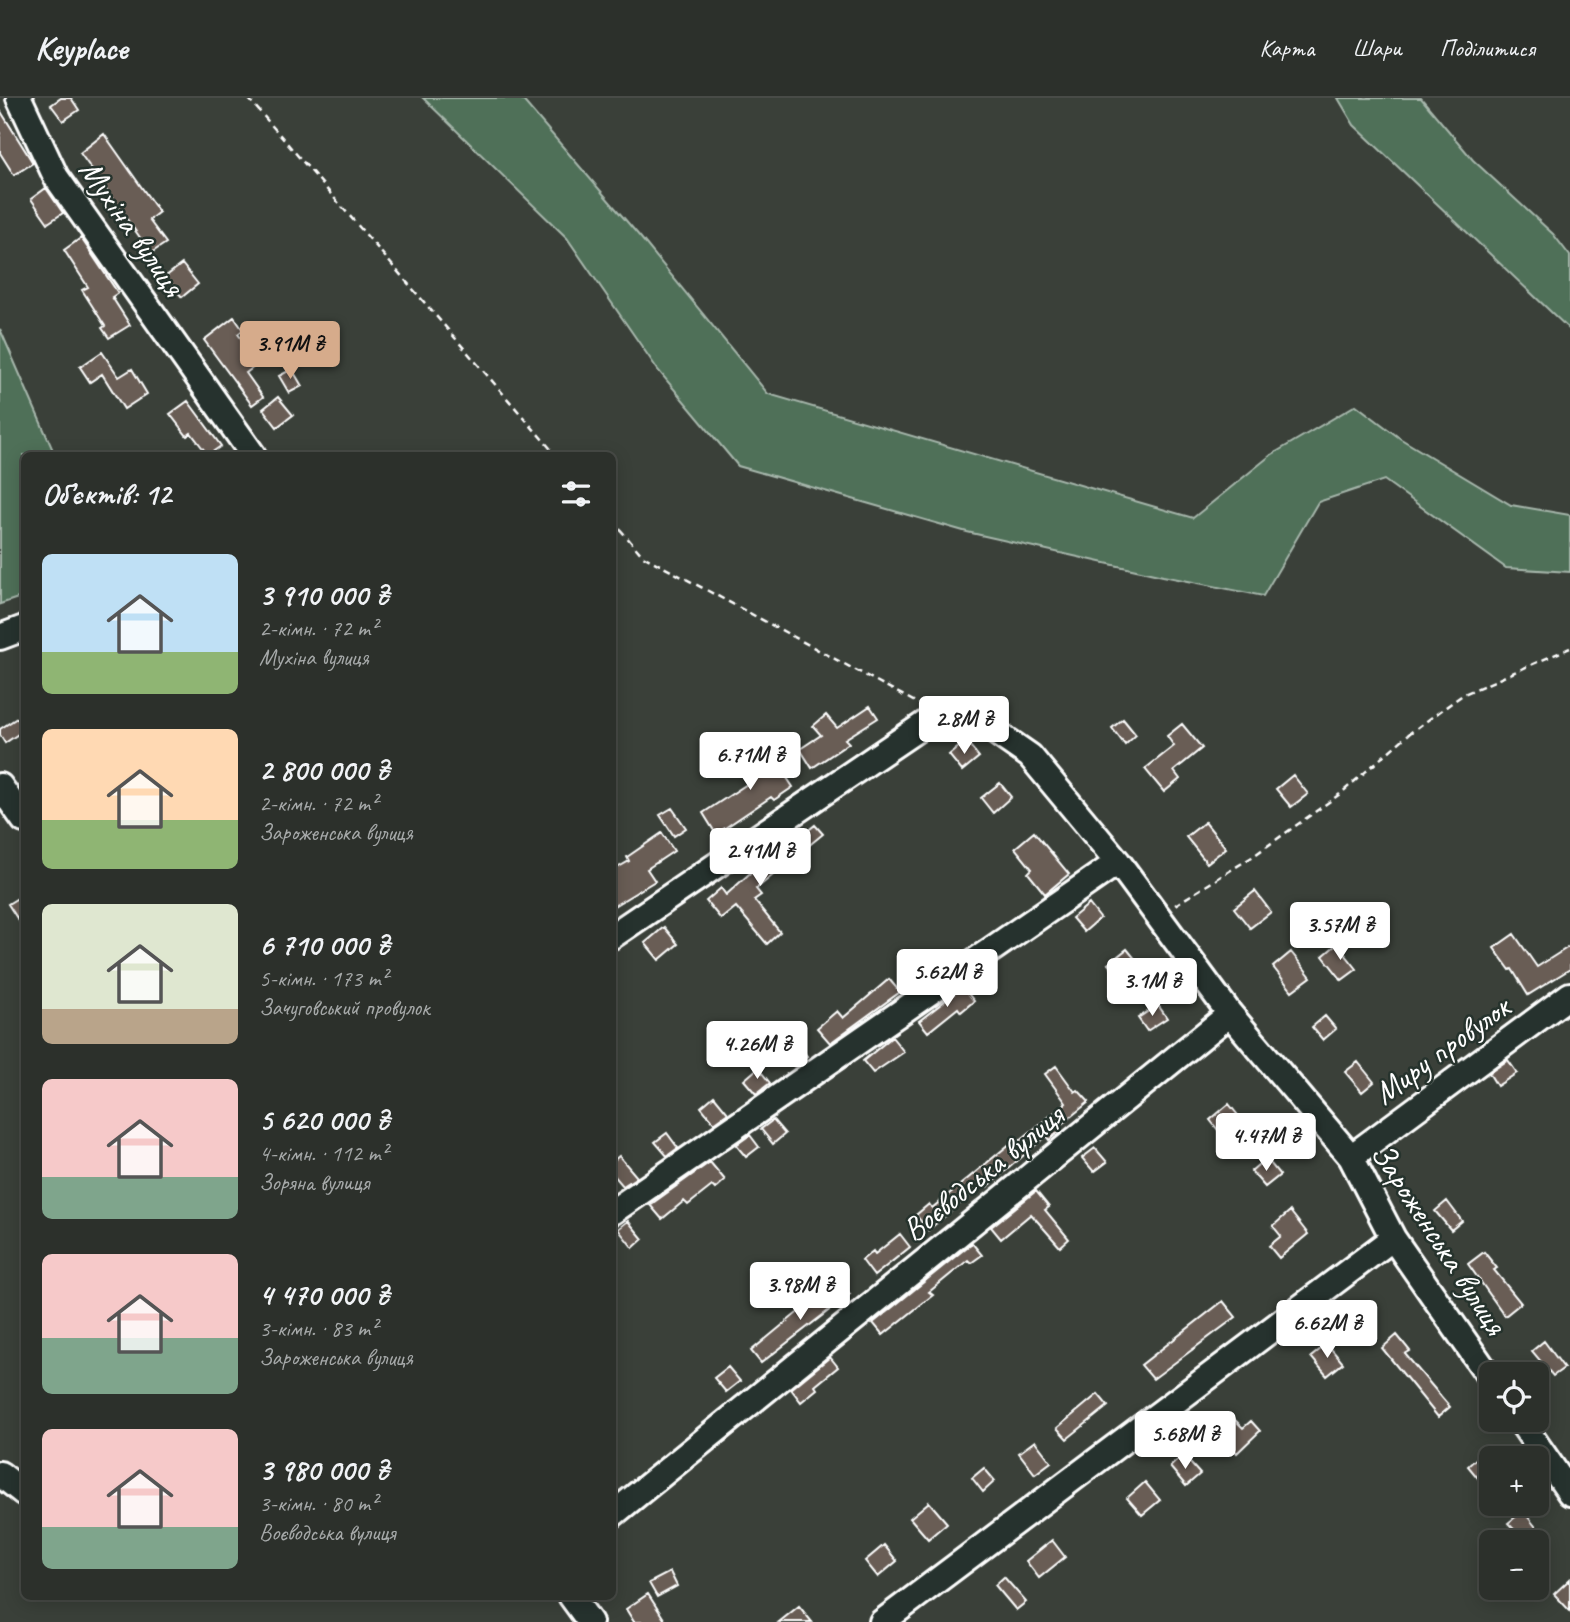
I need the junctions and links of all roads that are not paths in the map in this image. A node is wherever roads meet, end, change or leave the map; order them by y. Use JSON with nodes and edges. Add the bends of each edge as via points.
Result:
{"nodes":[{"id":1,"x":19,"y":98,"type":"edge"},
{"id":2,"x":251,"y":452,"type":"edge"},
{"id":3,"x":21,"y":629,"type":"edge"},
{"id":4,"x":0,"y":637,"type":"edge"},
{"id":5,"x":0,"y":786,"type":"edge"},
{"id":6,"x":21,"y":816,"type":"edge"},
{"id":7,"x":1118,"y":862,"type":"junction"},
{"id":8,"x":616,"y":933,"type":"edge"},
{"id":9,"x":1570,"y":995,"type":"edge"},
{"id":10,"x":1230,"y":1014,"type":"junction"},
{"id":11,"x":1351,"y":1157,"type":"junction"},
{"id":12,"x":616,"y":1209,"type":"edge"},
{"id":13,"x":1393,"y":1238,"type":"junction"},
{"id":14,"x":1480,"y":1362,"type":"edge"},
{"id":15,"x":1528,"y":1432,"type":"edge"},
{"id":16,"x":0,"y":1474,"type":"edge"},
{"id":17,"x":21,"y":1491,"type":"edge"},
{"id":18,"x":1570,"y":1493,"type":"edge"},
{"id":19,"x":616,"y":1513,"type":"edge"},
{"id":20,"x":575,"y":1600,"type":"edge"},
{"id":21,"x":590,"y":1622,"type":"edge"},
{"id":22,"x":882,"y":1622,"type":"edge"}],
"edges":[{"from":1,"to":2,"type":"street","name":"Мухіна вулиця","via":[[56,177]]},
{"from":3,"to":4,"type":"street"},
{"from":5,"to":6,"type":"street"},
{"from":7,"to":8,"type":"street","name":"Зароженська вулиця","via":[[1030,757],[978,720],[938,715]]},
{"from":7,"to":10,"type":"street","name":"Зароженська вулиця"},
{"from":7,"to":12,"type":"street"},
{"from":9,"to":11,"type":"street","name":"Миру провулок"},
{"from":10,"to":11,"type":"street","name":"Зароженська вулиця"},
{"from":10,"to":19,"type":"street","name":"Воєводська вулиця"},
{"from":11,"to":13,"type":"street","name":"Зароженська вулиця"},
{"from":13,"to":14,"type":"street","name":"Зароженська вулиця"},
{"from":13,"to":22,"type":"street"},
{"from":15,"to":18,"type":"street"},
{"from":16,"to":17,"type":"street"},
{"from":20,"to":21,"type":"street"}]}
